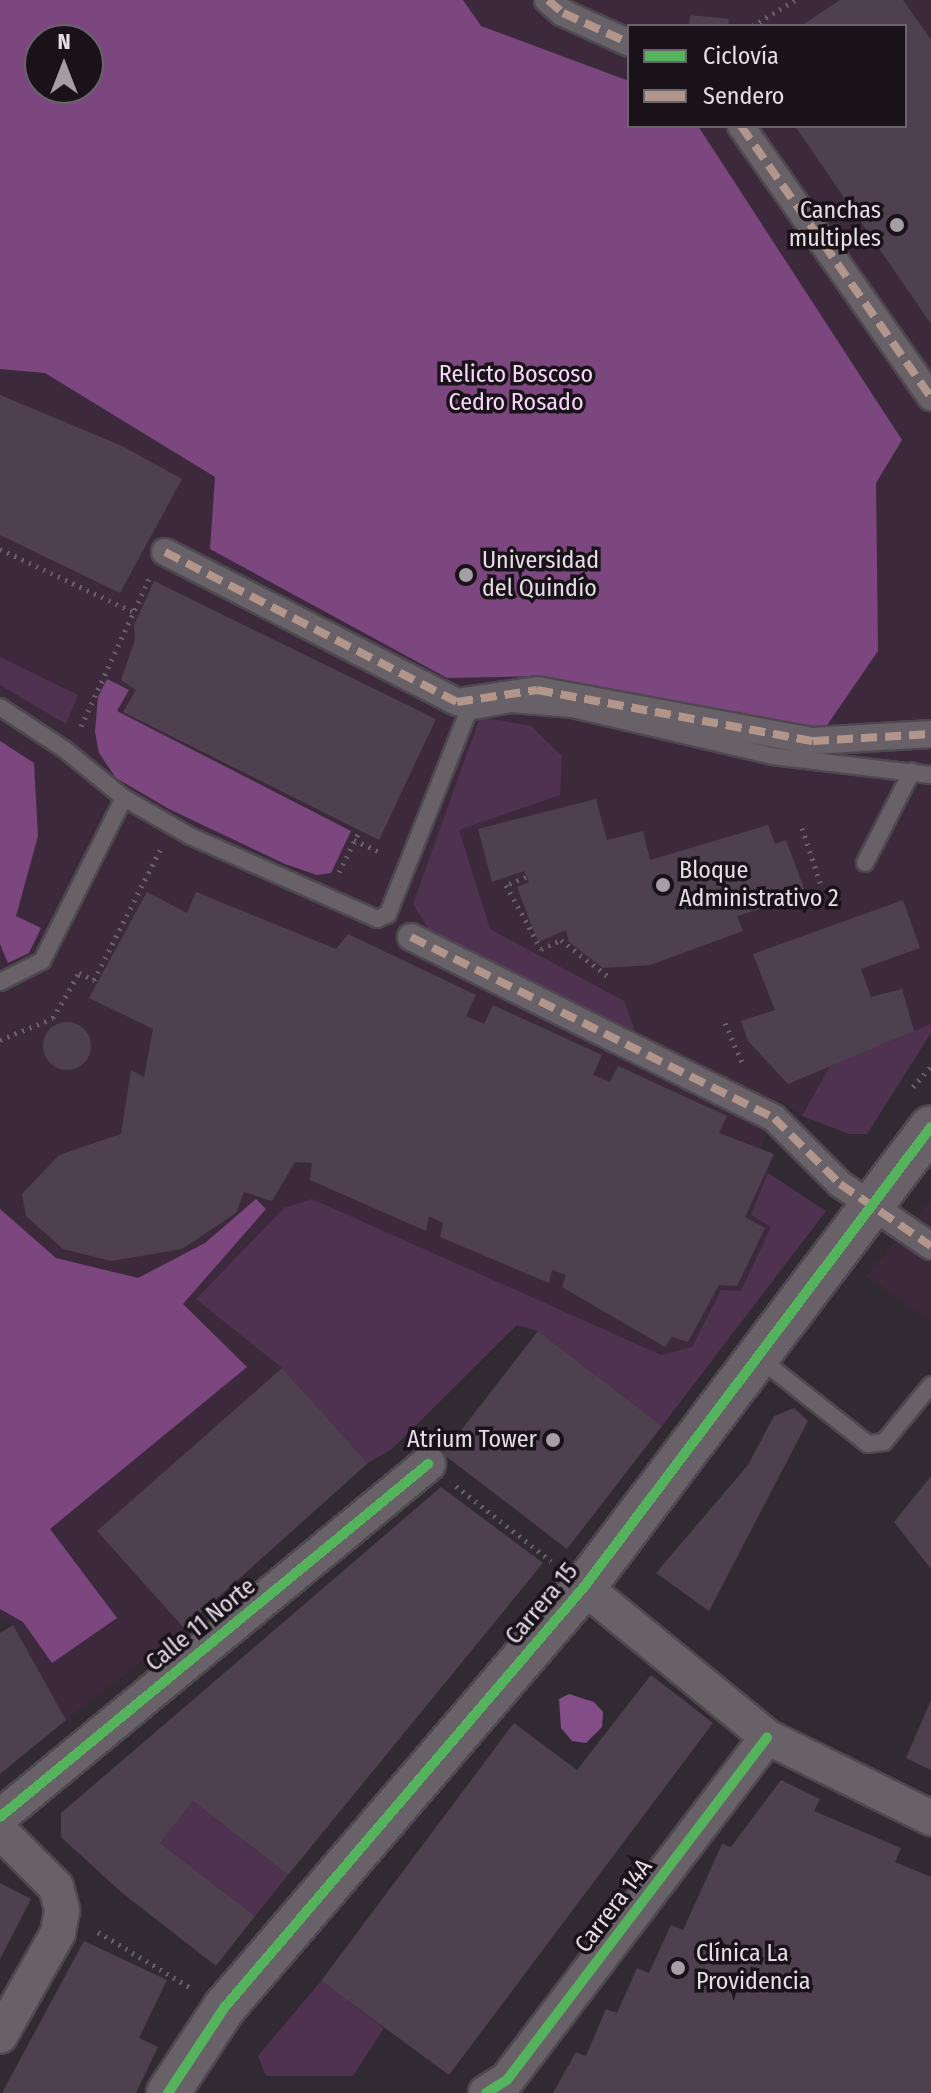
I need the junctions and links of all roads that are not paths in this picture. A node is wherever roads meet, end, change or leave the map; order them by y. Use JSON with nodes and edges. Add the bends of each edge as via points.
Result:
{"nodes":[{"id":1,"x":548,"y":0,"type":"edge"},
{"id":2,"x":627,"y":42,"type":"edge"},
{"id":3,"x":742,"y":128,"type":"edge"},
{"id":4,"x":931,"y":397,"type":"edge"},
{"id":5,"x":165,"y":552,"type":"road end"},
{"id":6,"x":0,"y":707,"type":"edge"},
{"id":7,"x":931,"y":734,"type":"edge"},
{"id":8,"x":912,"y":771,"type":"junction"},
{"id":9,"x":931,"y":775,"type":"edge"},
{"id":10,"x":124,"y":798,"type":"junction"},
{"id":11,"x":865,"y":863,"type":"dead end"},
{"id":12,"x":411,"y":937,"type":"dead end"},
{"id":13,"x":0,"y":982,"type":"edge"},
{"id":14,"x":931,"y":1127,"type":"edge"},
{"id":15,"x":889,"y":1217,"type":"junction"},
{"id":16,"x":931,"y":1246,"type":"edge"},
{"id":17,"x":758,"y":1357,"type":"junction"},
{"id":18,"x":931,"y":1385,"type":"edge"},
{"id":19,"x":428,"y":1464,"type":"road end"},
{"id":20,"x":584,"y":1587,"type":"junction"},
{"id":21,"x":767,"y":1737,"type":"junction"},
{"id":22,"x":0,"y":1817,"type":"edge"},
{"id":23,"x":931,"y":1818,"type":"edge"},
{"id":24,"x":0,"y":1831,"type":"edge"},
{"id":25,"x":0,"y":2036,"type":"edge"},
{"id":26,"x":169,"y":2093,"type":"edge"},
{"id":27,"x":486,"y":2093,"type":"edge"}],
"edges":[{"from":1,"to":2,"type":"street","via":[[563,13]]},
{"from":3,"to":4,"type":"street"},
{"from":5,"to":7,"type":"street","via":[[457,702],[537,690],[813,741]]},
{"from":6,"to":10,"type":"lane","via":[[64,749]]},
{"from":8,"to":9,"type":"lane"},
{"from":8,"to":10,"type":"lane","via":[[772,756],[572,709],[512,704],[468,712],[388,914],[377,919],[190,836]]},
{"from":8,"to":11,"type":"lane"},
{"from":10,"to":13,"type":"lane","via":[[42,961]]},
{"from":12,"to":15,"type":"street","via":[[774,1118],[840,1184]]},
{"from":14,"to":15,"type":"street","name":"Carrera 15"},
{"from":15,"to":16,"type":"street"},
{"from":15,"to":17,"type":"street","name":"Carrera 15"},
{"from":17,"to":18,"type":"lane","via":[[868,1444],[884,1442]]},
{"from":17,"to":20,"type":"street","name":"Carrera 15"},
{"from":19,"to":22,"type":"street","name":"Calle 11 Norte"},
{"from":20,"to":21,"type":"street"},
{"from":20,"to":26,"type":"street","name":"Carrera 15","via":[[224,2008]]},
{"from":21,"to":23,"type":"street"},
{"from":21,"to":27,"type":"street","name":"Carrera 14A","via":[[507,2080]]},
{"from":24,"to":25,"type":"street","via":[[56,1887],[62,1910],[58,1933]]}]}
